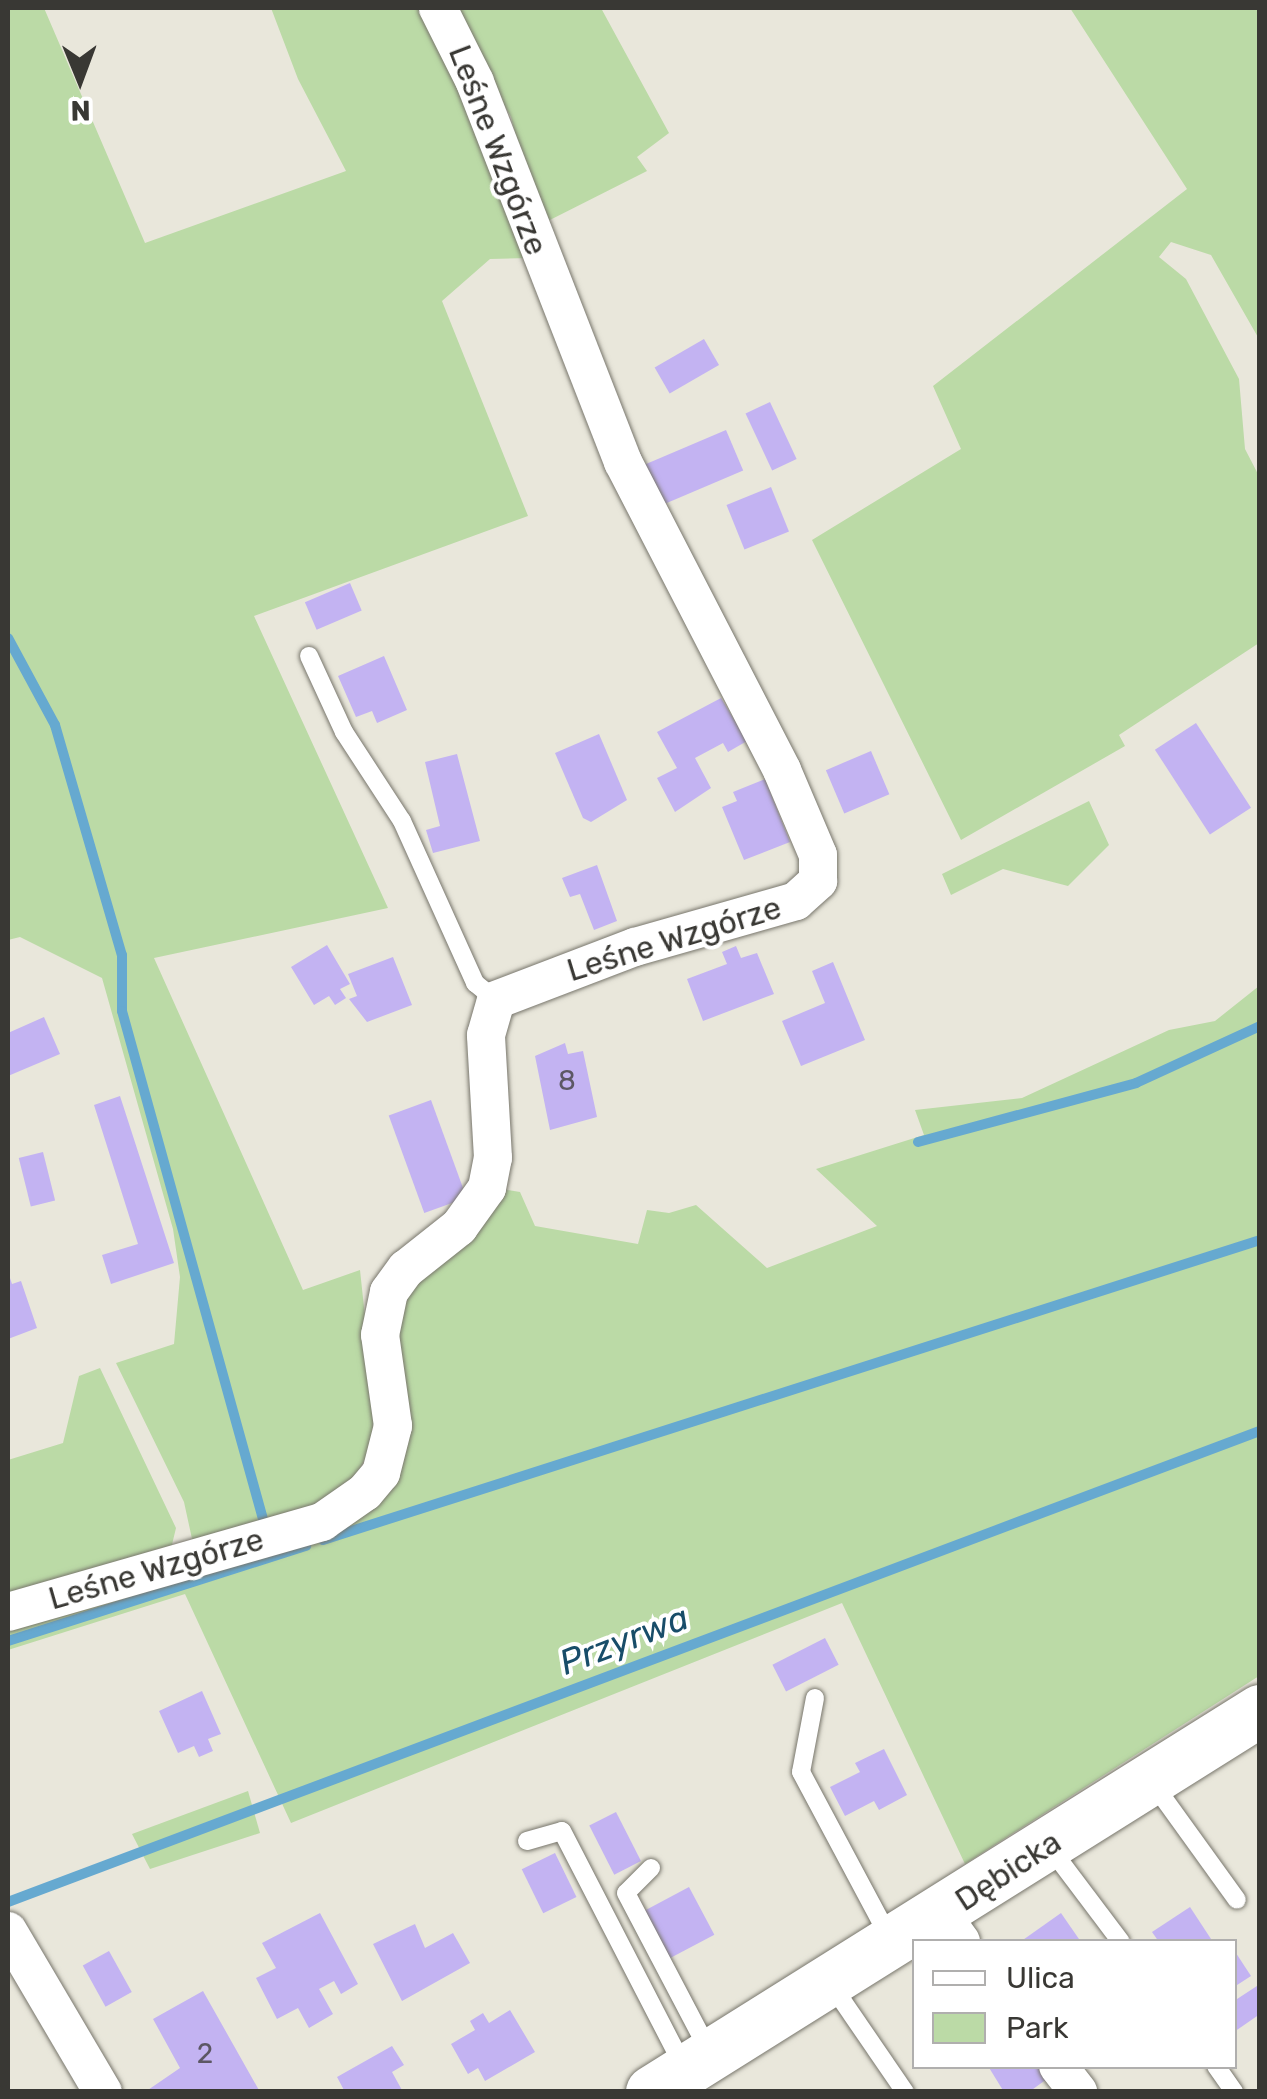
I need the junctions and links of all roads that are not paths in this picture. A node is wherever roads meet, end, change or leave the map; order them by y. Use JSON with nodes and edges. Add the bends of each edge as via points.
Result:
{"nodes":[{"id":1,"x":438,"y":8,"type":"edge"},
{"id":2,"x":309,"y":656,"type":"dead end"},
{"id":3,"x":496,"y":1000,"type":"junction"},
{"id":4,"x":8,"y":1612,"type":"edge"},
{"id":5,"x":815,"y":1698,"type":"dead end"},
{"id":6,"x":1260,"y":1711,"type":"edge"},
{"id":7,"x":1152,"y":1781,"type":"junction"},
{"id":8,"x":526,"y":1841,"type":"dead end"},
{"id":9,"x":1048,"y":1845,"type":"junction"},
{"id":10,"x":651,"y":1868,"type":"dead end"},
{"id":11,"x":1237,"y":1900,"type":"dead end"},
{"id":12,"x":951,"y":1928,"type":"edge"},
{"id":13,"x":8,"y":1931,"type":"edge"},
{"id":14,"x":1119,"y":1939,"type":"edge"},
{"id":15,"x":892,"y":1944,"type":"junction"},
{"id":16,"x":830,"y":1984,"type":"junction"},
{"id":17,"x":1060,"y":2069,"type":"edge"},
{"id":18,"x":1218,"y":2069,"type":"edge"},
{"id":19,"x":684,"y":2074,"type":"edge"},
{"id":20,"x":103,"y":2092,"type":"edge"},
{"id":21,"x":905,"y":2092,"type":"edge"},
{"id":22,"x":1078,"y":2092,"type":"edge"},
{"id":23,"x":1234,"y":2092,"type":"edge"}],
"edges":[{"from":1,"to":3,"type":"street","name":"Leśne Wzgórze","via":[[476,82],[623,462],[782,770],[821,870],[818,882],[796,901],[635,947]]},
{"from":2,"to":3,"type":"lane","via":[[344,732],[402,821],[475,982]]},
{"from":3,"to":4,"type":"street","name":"Leśne Wzgórze","via":[[486,1035],[493,1158],[487,1188],[459,1227],[392,1285],[383,1308],[380,1335],[393,1426],[381,1473],[322,1522]]},
{"from":5,"to":15,"type":"lane","via":[[802,1772]]},
{"from":6,"to":7,"type":"street","name":"Dębicka"},
{"from":7,"to":9,"type":"street","name":"Dębicka"},
{"from":7,"to":11,"type":"lane"},
{"from":8,"to":19,"type":"lane","via":[[562,1831]]},
{"from":9,"to":12,"type":"street","name":"Dębicka"},
{"from":9,"to":14,"type":"lane"},
{"from":10,"to":19,"type":"lane","via":[[626,1893]]},
{"from":12,"to":15,"type":"street","name":"Dębicka"},
{"from":13,"to":20,"type":"street"},
{"from":15,"to":16,"type":"street","name":"Dębicka"},
{"from":16,"to":19,"type":"street","name":"Dębicka"},
{"from":16,"to":21,"type":"lane"},
{"from":17,"to":22,"type":"street"},
{"from":18,"to":23,"type":"lane"}]}
